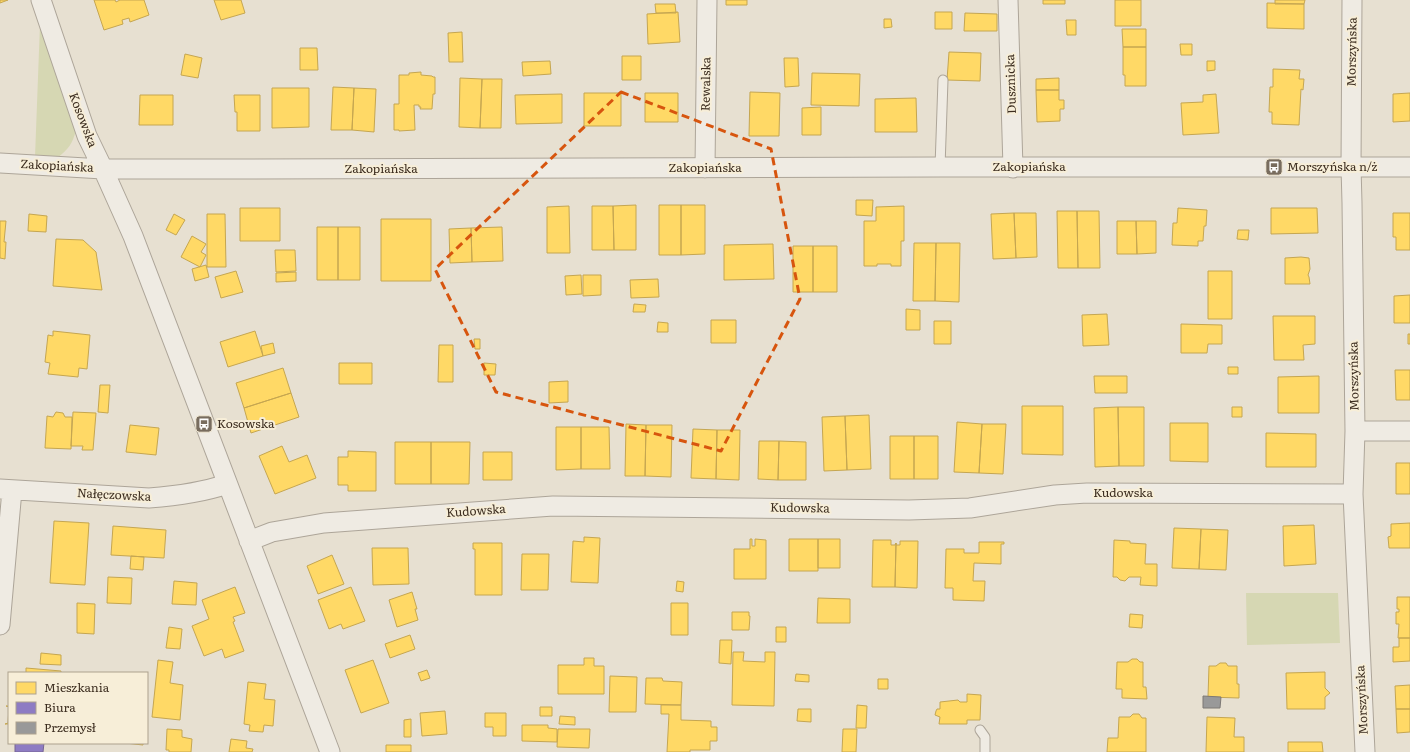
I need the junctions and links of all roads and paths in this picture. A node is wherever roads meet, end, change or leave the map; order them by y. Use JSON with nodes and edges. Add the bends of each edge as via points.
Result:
{"nodes":[{"id":1,"x":40,"y":0,"type":"edge"},
{"id":2,"x":707,"y":0,"type":"edge"},
{"id":3,"x":1008,"y":0,"type":"edge"},
{"id":4,"x":1352,"y":0,"type":"edge"},
{"id":5,"x":943,"y":80,"type":"dead end"},
{"id":6,"x":0,"y":163,"type":"edge"},
{"id":7,"x":940,"y":167,"type":"junction"},
{"id":8,"x":1350,"y":167,"type":"junction"},
{"id":9,"x":1410,"y":167,"type":"edge"},
{"id":10,"x":705,"y":168,"type":"junction"},
{"id":11,"x":1013,"y":168,"type":"junction"},
{"id":12,"x":104,"y":169,"type":"junction"},
{"id":13,"x":1355,"y":431,"type":"junction"},
{"id":14,"x":1410,"y":431,"type":"edge"},
{"id":15,"x":227,"y":484,"type":"junction"},
{"id":16,"x":6,"y":489,"type":"edge"},
{"id":17,"x":1354,"y":494,"type":"junction"},
{"id":18,"x":249,"y":540,"type":"junction"},
{"id":19,"x":0,"y":625,"type":"edge"},
{"id":20,"x":980,"y":730,"type":"dead end"},
{"id":21,"x":330,"y":752,"type":"edge"},
{"id":22,"x":985,"y":752,"type":"edge"},
{"id":23,"x":1365,"y":752,"type":"edge"}],
"edges":[{"from":1,"to":12,"type":"street","name":"Kosowska","via":[[87,136]]},
{"from":2,"to":10,"type":"street","name":"Rewalska"},
{"from":3,"to":11,"type":"street","name":"Dusznicka"},
{"from":4,"to":8,"type":"street","name":"Morszyńska"},
{"from":5,"to":7,"type":"lane"},
{"from":6,"to":12,"type":"street","name":"Zakopiańska"},
{"from":7,"to":10,"type":"street","name":"Zakopiańska"},
{"from":7,"to":11,"type":"street","name":"Zakopiańska"},
{"from":8,"to":9,"type":"street","name":"Zakopiańska"},
{"from":8,"to":11,"type":"street","name":"Zakopiańska"},
{"from":8,"to":13,"type":"street","name":"Morszyńska"},
{"from":10,"to":12,"type":"street","name":"Zakopiańska"},
{"from":12,"to":15,"type":"street","name":"Kosowska","via":[[136,244]]},
{"from":13,"to":14,"type":"street"},
{"from":13,"to":17,"type":"street","name":"Morszyńska"},
{"from":15,"to":16,"type":"street","name":"Nałęczowska","via":[[208,490],[149,498]]},
{"from":15,"to":18,"type":"street","name":"Kosowska"},
{"from":16,"to":19,"type":"street"},
{"from":17,"to":18,"type":"street","name":"Kudowska","via":[[1087,493],[1055,495],[970,508],[909,510],[553,506],[324,523],[272,532]]},
{"from":17,"to":23,"type":"street","name":"Morszyńska"},
{"from":18,"to":21,"type":"street","name":"Kosowska"},
{"from":20,"to":22,"type":"lane","via":[[985,737]]}]}
